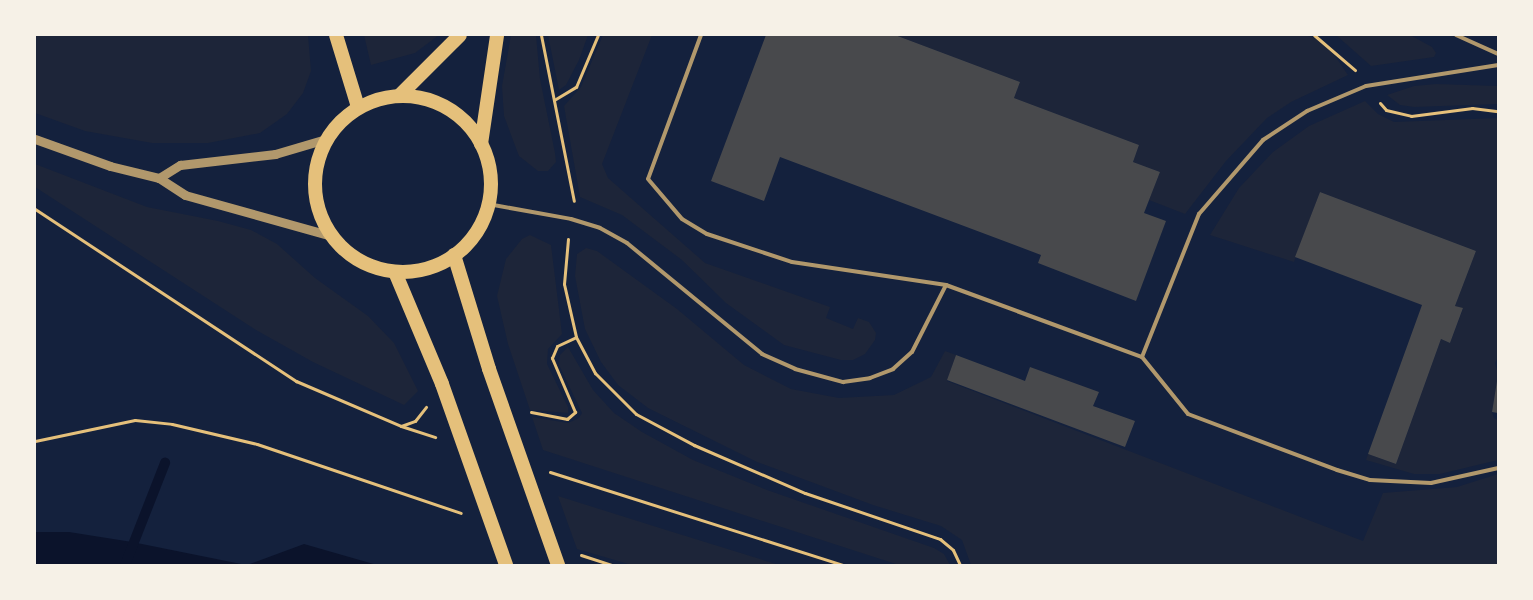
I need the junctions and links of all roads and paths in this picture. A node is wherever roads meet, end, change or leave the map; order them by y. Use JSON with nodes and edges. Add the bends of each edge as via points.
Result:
{"nodes":[{"id":1,"x":336,"y":35,"type":"edge"},
{"id":2,"x":460,"y":35,"type":"edge"},
{"id":3,"x":497,"y":35,"type":"edge"},
{"id":4,"x":541,"y":35,"type":"edge"},
{"id":5,"x":598,"y":35,"type":"edge"},
{"id":6,"x":701,"y":35,"type":"edge"},
{"id":7,"x":1456,"y":35,"type":"edge"},
{"id":8,"x":1498,"y":54,"type":"edge"},
{"id":9,"x":1498,"y":65,"type":"edge"},
{"id":10,"x":399,"y":96,"type":"junction"},
{"id":11,"x":554,"y":100,"type":"junction"},
{"id":12,"x":358,"y":107,"type":"junction"},
{"id":13,"x":35,"y":139,"type":"edge"},
{"id":14,"x":326,"y":139,"type":"junction"},
{"id":15,"x":481,"y":144,"type":"junction"},
{"id":16,"x":159,"y":178,"type":"junction"},
{"id":17,"x":488,"y":204,"type":"junction"},
{"id":18,"x":571,"y":219,"type":"junction"},
{"id":19,"x":332,"y":236,"type":"junction"},
{"id":20,"x":454,"y":255,"type":"junction"},
{"id":21,"x":395,"y":272,"type":"junction"},
{"id":22,"x":946,"y":285,"type":"junction"},
{"id":23,"x":1142,"y":357,"type":"junction"},
{"id":24,"x":35,"y":441,"type":"edge"},
{"id":25,"x":1498,"y":468,"type":"edge"},
{"id":26,"x":464,"y":514,"type":"dead end"},
{"id":27,"x":577,"y":554,"type":"dead end"},
{"id":28,"x":506,"y":565,"type":"edge"},
{"id":29,"x":558,"y":565,"type":"edge"},
{"id":30,"x":611,"y":565,"type":"edge"},
{"id":31,"x":960,"y":565,"type":"edge"}],
"edges":[{"from":1,"to":12,"type":"highway"},
{"from":2,"to":10,"type":"highway"},
{"from":3,"to":15,"type":"highway","via":[[489,70]]},
{"from":4,"to":11,"type":"path"},
{"from":5,"to":11,"type":"path","via":[[576,87]]},
{"from":6,"to":22,"type":"lane","via":[[648,180],[665,202],[682,219],[707,234],[792,262]]},
{"from":7,"to":8,"type":"lane"},
{"from":9,"to":23,"type":"lane","via":[[1366,86],[1307,111],[1264,140],[1200,214]]},
{"from":10,"to":12,"type":"highway"},
{"from":10,"to":15,"type":"highway","via":[[420,97],[456,114]]},
{"from":11,"to":18,"type":"path","via":[[574,195]]},
{"from":12,"to":14,"type":"highway","via":[[340,121]]},
{"from":13,"to":16,"type":"street","via":[[110,166]]},
{"from":14,"to":16,"type":"street","via":[[275,154],[180,165]]},
{"from":14,"to":19,"type":"highway","via":[[314,182],[317,205]]},
{"from":15,"to":17,"type":"highway","via":[[491,183]]},
{"from":16,"to":19,"type":"street","via":[[184,195]]},
{"from":17,"to":18,"type":"lane"},
{"from":17,"to":20,"type":"highway","via":[[470,241]]},
{"from":18,"to":22,"type":"lane","via":[[600,228],[627,243],[762,354],[794,369],[843,382],[870,378],[893,369],[912,352]]},
{"from":18,"to":31,"type":"path","via":[[564,284],[568,312],[583,353],[614,395],[657,426],[738,465],[805,493],[940,539],[953,550]]},
{"from":19,"to":21,"type":"highway","via":[[356,259],[375,268]]},
{"from":20,"to":21,"type":"highway","via":[[436,266]]},
{"from":20,"to":29,"type":"highway","via":[[489,369]]},
{"from":21,"to":28,"type":"highway","via":[[442,384]]},
{"from":22,"to":23,"type":"lane"},
{"from":23,"to":25,"type":"lane","via":[[1188,414],[1336,470],[1370,480],[1431,483]]},
{"from":24,"to":26,"type":"path","via":[[135,420],[172,424],[276,450]]},
{"from":27,"to":30,"type":"path"}]}
